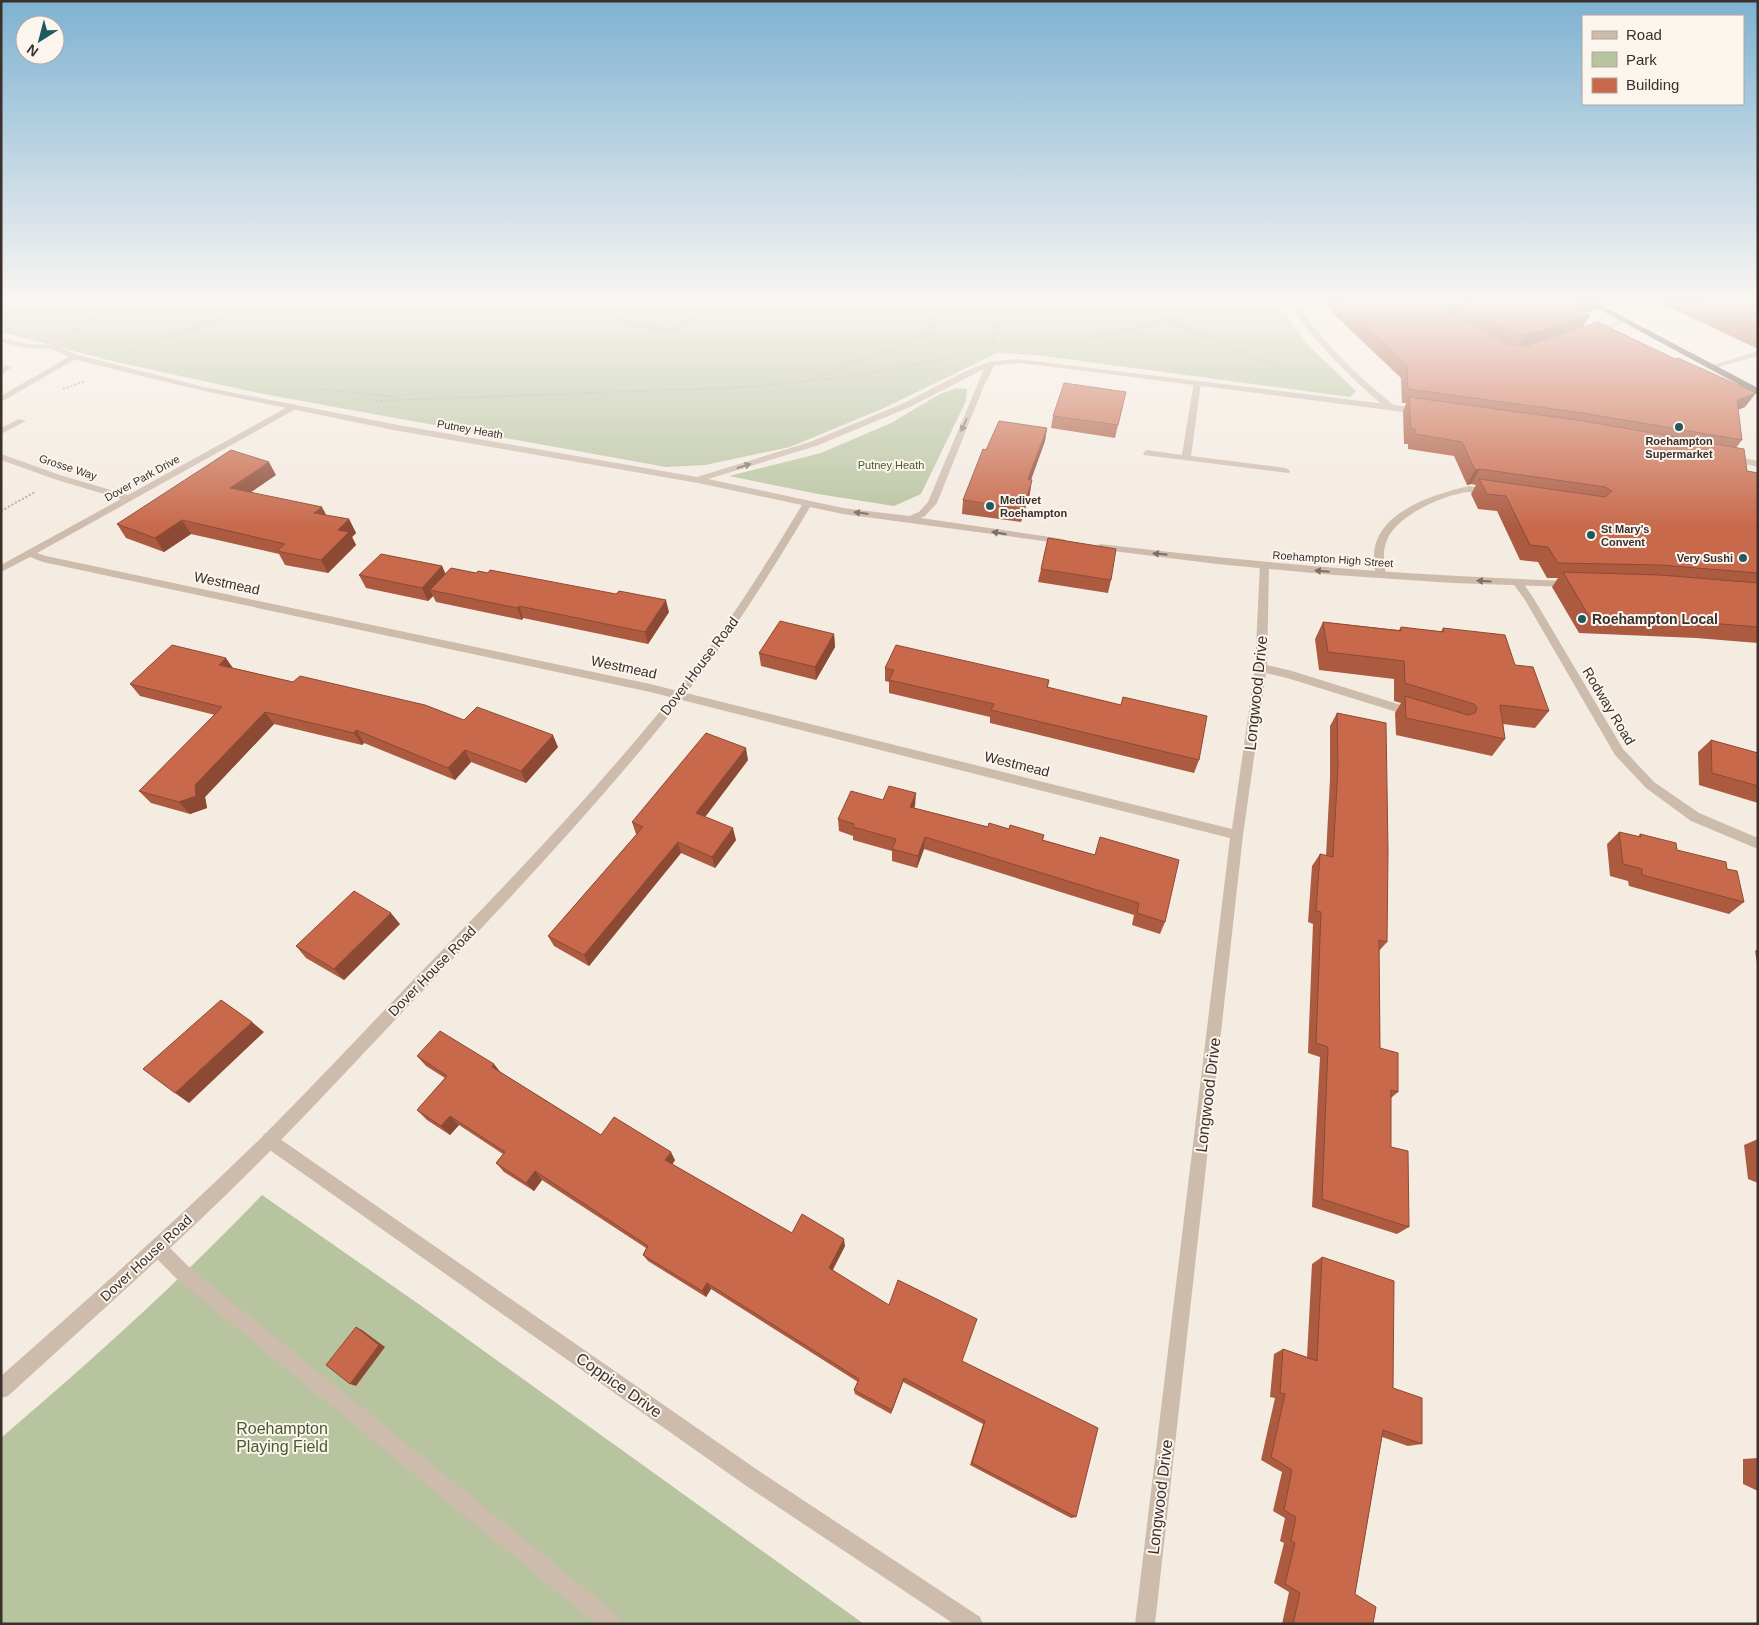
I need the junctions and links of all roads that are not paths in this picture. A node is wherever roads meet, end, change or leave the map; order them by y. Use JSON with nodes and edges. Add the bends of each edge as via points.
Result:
{"nodes":[{"id":1,"x":40,"y":377,"type":"edge"},
{"id":2,"x":155,"y":377,"type":"edge"},
{"id":3,"x":962,"y":377,"type":"edge"},
{"id":4,"x":985,"y":377,"type":"edge"},
{"id":5,"x":1147,"y":377,"type":"edge"},
{"id":6,"x":1357,"y":377,"type":"edge"},
{"id":7,"x":1729,"y":377,"type":"edge"},
{"id":8,"x":1197,"y":383,"type":"junction"},
{"id":9,"x":1758,"y":392,"type":"edge"},
{"id":10,"x":1,"y":400,"type":"edge"},
{"id":11,"x":293,"y":406,"type":"junction"},
{"id":12,"x":1391,"y":407,"type":"junction"},
{"id":13,"x":1426,"y":412,"type":"edge"},
{"id":14,"x":22,"y":421,"type":"dead end"},
{"id":15,"x":1,"y":431,"type":"edge"},
{"id":16,"x":1147,"y":452,"type":"dead end"},
{"id":17,"x":1719,"y":455,"type":"edge"},
{"id":18,"x":1,"y":457,"type":"edge"},
{"id":19,"x":1186,"y":457,"type":"junction"},
{"id":20,"x":1758,"y":464,"type":"edge"},
{"id":21,"x":1286,"y":471,"type":"dead end"},
{"id":22,"x":698,"y":480,"type":"junction"},
{"id":23,"x":1499,"y":493,"type":"edge"},
{"id":24,"x":128,"y":498,"type":"junction"},
{"id":25,"x":807,"y":504,"type":"junction"},
{"id":26,"x":910,"y":519,"type":"junction"},
{"id":27,"x":1070,"y":543,"type":"edge"},
{"id":28,"x":1089,"y":546,"type":"edge"},
{"id":29,"x":29,"y":553,"type":"junction"},
{"id":30,"x":1264,"y":566,"type":"junction"},
{"id":31,"x":1,"y":568,"type":"edge"},
{"id":32,"x":1381,"y":576,"type":"junction"},
{"id":33,"x":1517,"y":582,"type":"junction"},
{"id":34,"x":1580,"y":584,"type":"edge"},
{"id":35,"x":1262,"y":668,"type":"junction"},
{"id":36,"x":679,"y":696,"type":"junction"},
{"id":37,"x":1429,"y":718,"type":"edge"},
{"id":38,"x":1237,"y":835,"type":"junction"},
{"id":39,"x":1758,"y":844,"type":"edge"},
{"id":40,"x":270,"y":1140,"type":"junction"},
{"id":41,"x":158,"y":1248,"type":"junction"},
{"id":42,"x":1,"y":1389,"type":"edge"},
{"id":43,"x":613,"y":1624,"type":"edge"},
{"id":44,"x":973,"y":1624,"type":"edge"},
{"id":45,"x":1145,"y":1624,"type":"edge"}],
"edges":[{"from":1,"to":10,"type":"street"},
{"from":2,"to":11,"type":"street","name":"Putney Heath"},
{"from":22,"to":3,"type":"street","one_way":true,"via":[[813,444],[907,405]]},
{"from":4,"to":26,"type":"street","one_way":true,"via":[[932,504],[922,514]]},
{"from":5,"to":8,"type":"street"},
{"from":6,"to":12,"type":"street"},
{"from":7,"to":9,"type":"highway"},
{"from":8,"to":12,"type":"street"},
{"from":8,"to":19,"type":"street"},
{"from":11,"to":22,"type":"street","name":"Putney Heath"},
{"from":11,"to":24,"type":"street","name":"Dover Park Drive"},
{"from":12,"to":13,"type":"street"},
{"from":14,"to":15,"type":"street"},
{"from":16,"to":19,"type":"street"},
{"from":17,"to":20,"type":"street"},
{"from":18,"to":24,"type":"street","name":"Grosse Way"},
{"from":19,"to":21,"type":"street"},
{"from":22,"to":25,"type":"street","name":"Putney Heath"},
{"from":23,"to":32,"type":"street","via":[[1470,489],[1428,501],[1402,517],[1384,534],[1378,560]]},
{"from":24,"to":29,"type":"street","name":"Dover Park Drive"},
{"from":26,"to":25,"type":"street","name":"Putney Heath","one_way":true},
{"from":25,"to":36,"type":"street","name":"Dover House Road","via":[[733,622]]},
{"from":27,"to":26,"type":"street","one_way":true},
{"from":30,"to":28,"type":"street","name":"Roehampton High Street","one_way":true},
{"from":29,"to":31,"type":"street","name":"Dover Park Drive"},
{"from":29,"to":36,"type":"street","name":"Westmead","via":[[44,559]]},
{"from":32,"to":30,"type":"street","name":"Roehampton High Street","one_way":true},
{"from":30,"to":35,"type":"street","name":"Longwood Drive"},
{"from":33,"to":32,"type":"street","name":"Roehampton High Street","one_way":true},
{"from":33,"to":34,"type":"street","name":"Roehampton High Street"},
{"from":33,"to":39,"type":"street","name":"Rodway Road","via":[[1619,752],[1650,785],[1695,816]]},
{"from":35,"to":37,"type":"street"},
{"from":35,"to":38,"type":"street","name":"Longwood Drive"},
{"from":36,"to":38,"type":"street","name":"Westmead"},
{"from":36,"to":40,"type":"street","name":"Dover House Road","via":[[559,836]]},
{"from":38,"to":45,"type":"street","name":"Longwood Drive"},
{"from":40,"to":41,"type":"street","name":"Dover House Road"},
{"from":40,"to":44,"type":"street","name":"Coppice Drive","via":[[752,1478]]},
{"from":41,"to":42,"type":"street","name":"Dover House Road"},
{"from":41,"to":43,"type":"street","via":[[183,1273]]}]}
